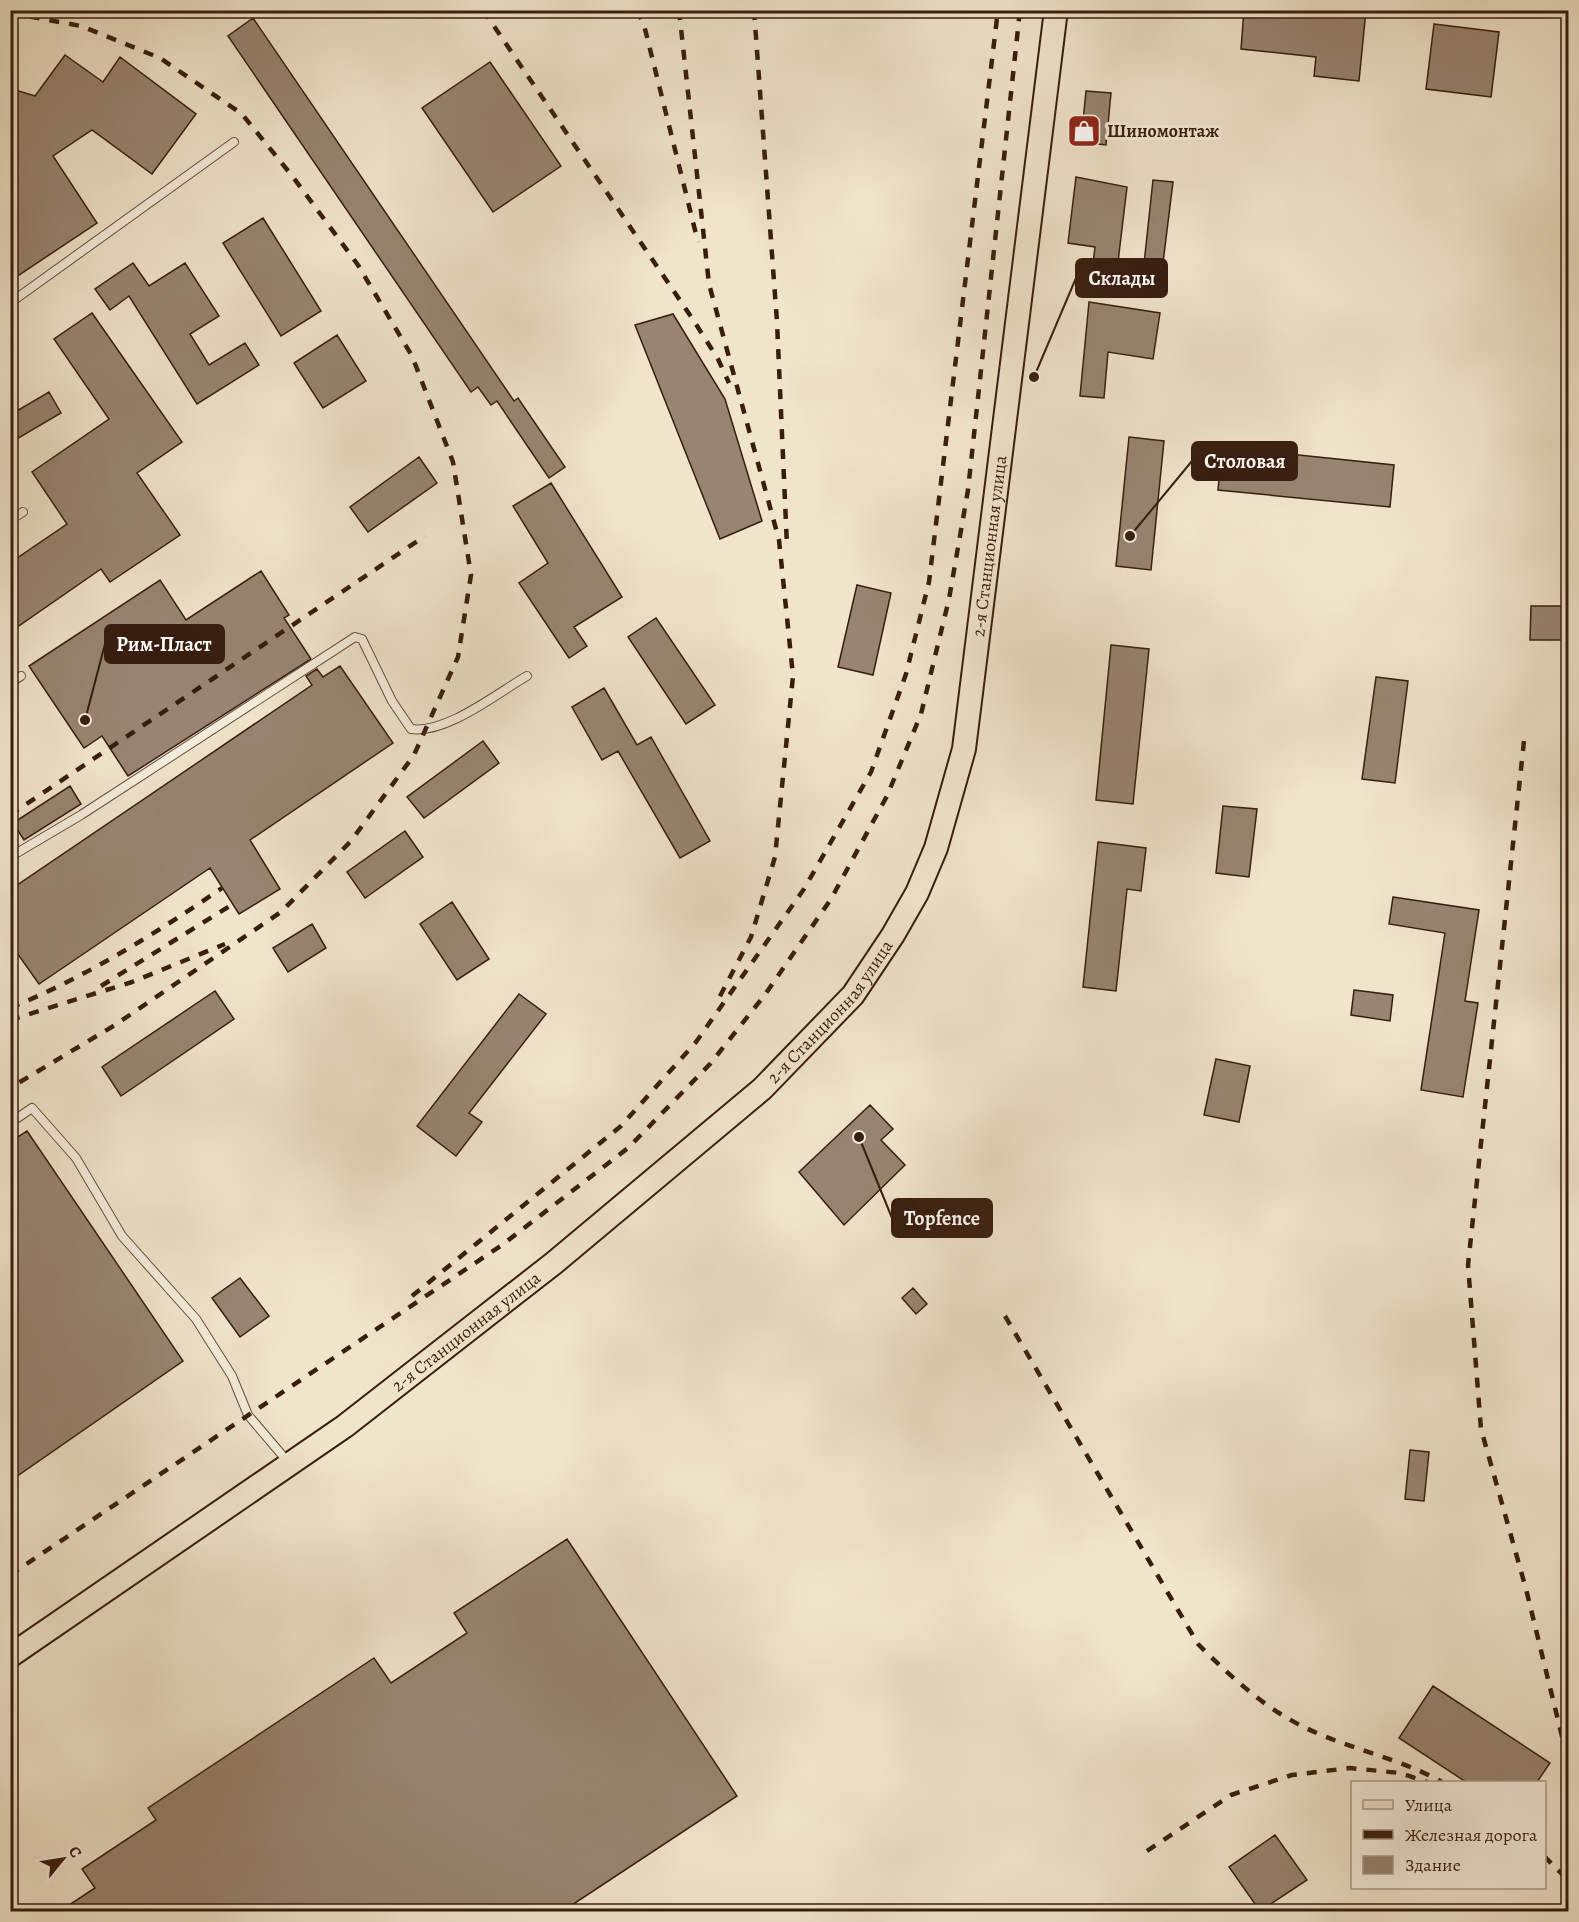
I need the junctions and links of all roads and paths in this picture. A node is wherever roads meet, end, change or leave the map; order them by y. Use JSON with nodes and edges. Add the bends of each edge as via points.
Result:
{"nodes":[{"id":1,"x":1056,"y":10,"type":"edge"},
{"id":2,"x":234,"y":142,"type":"dead end"},
{"id":3,"x":10,"y":303,"type":"edge"},
{"id":4,"x":23,"y":512,"type":"dead end"},
{"id":5,"x":10,"y":520,"type":"edge"},
{"id":6,"x":21,"y":676,"type":"dead end"},
{"id":7,"x":526,"y":676,"type":"dead end"},
{"id":8,"x":10,"y":683,"type":"edge"},
{"id":9,"x":10,"y":857,"type":"edge"},
{"id":10,"x":10,"y":1123,"type":"edge"},
{"id":11,"x":289,"y":1464,"type":"junction"},
{"id":12,"x":10,"y":1656,"type":"edge"}],
"edges":[{"from":1,"to":11,"type":"main road","name":"2-я Станционная улица","via":[[964,749],[936,848],[917,892],[853,995],[762,1089],[554,1263],[345,1426]]},
{"from":2,"to":3,"type":"lane"},
{"from":4,"to":5,"type":"lane"},
{"from":6,"to":8,"type":"lane"},
{"from":7,"to":9,"type":"lane","via":[[462,715],[425,731],[411,729],[392,701],[362,639],[355,637]]},
{"from":10,"to":11,"type":"lane","via":[[32,1108],[76,1158],[122,1236],[202,1328],[232,1376],[248,1415]]},
{"from":11,"to":12,"type":"main road","name":"2-я Станционная улица"}]}
